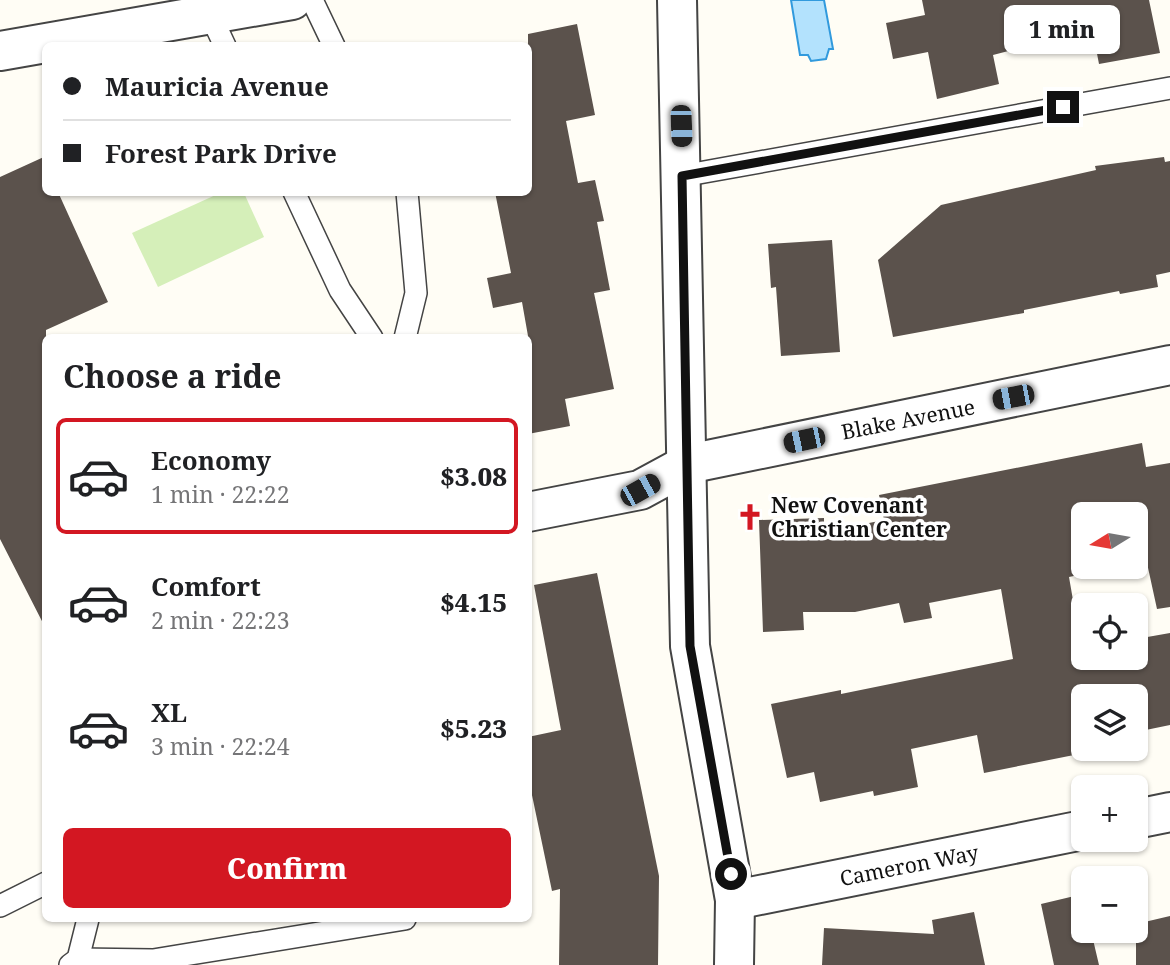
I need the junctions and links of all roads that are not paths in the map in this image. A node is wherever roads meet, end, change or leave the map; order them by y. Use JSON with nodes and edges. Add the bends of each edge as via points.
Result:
{"nodes":[{"id":1,"x":292,"y":0,"type":"edge"},
{"id":2,"x":312,"y":0,"type":"edge"},
{"id":3,"x":677,"y":0,"type":"edge"},
{"id":4,"x":218,"y":30,"type":"edge"},
{"id":5,"x":93,"y":42,"type":"edge"},
{"id":6,"x":332,"y":42,"type":"edge"},
{"id":7,"x":42,"y":47,"type":"edge"},
{"id":8,"x":0,"y":51,"type":"edge"},
{"id":9,"x":1170,"y":88,"type":"edge"},
{"id":10,"x":682,"y":176,"type":"junction"},
{"id":11,"x":296,"y":196,"type":"edge"},
{"id":12,"x":407,"y":196,"type":"edge"},
{"id":13,"x":369,"y":334,"type":"edge"},
{"id":14,"x":406,"y":334,"type":"edge"},
{"id":15,"x":1170,"y":365,"type":"edge"},
{"id":16,"x":688,"y":464,"type":"junction"},
{"id":17,"x":532,"y":511,"type":"edge"},
{"id":18,"x":1170,"y":812,"type":"edge"},
{"id":19,"x":1148,"y":817,"type":"edge"},
{"id":20,"x":1071,"y":832,"type":"edge"},
{"id":21,"x":42,"y":885,"type":"edge"},
{"id":22,"x":735,"y":900,"type":"junction"},
{"id":23,"x":0,"y":906,"type":"edge"},
{"id":24,"x":87,"y":922,"type":"edge"},
{"id":25,"x":387,"y":922,"type":"edge"},
{"id":26,"x":74,"y":962,"type":"edge"},
{"id":27,"x":734,"y":965,"type":"edge"}],
"edges":[{"from":1,"to":4,"type":"street"},
{"from":2,"to":6,"type":"lane"},
{"from":3,"to":10,"type":"street"},
{"from":4,"to":5,"type":"street"},
{"from":7,"to":8,"type":"street"},
{"from":9,"to":10,"type":"lane"},
{"from":10,"to":16,"type":"street"},
{"from":11,"to":13,"type":"lane","via":[[340,290]]},
{"from":12,"to":14,"type":"lane","via":[[416,293]]},
{"from":15,"to":16,"type":"street","name":"Blake Avenue"},
{"from":16,"to":17,"type":"street","name":"Blake Avenue","via":[[640,490]]},
{"from":16,"to":22,"type":"street","via":[[690,646]]},
{"from":18,"to":19,"type":"street"},
{"from":20,"to":22,"type":"street","name":"Cameron Way"},
{"from":21,"to":23,"type":"lane"},
{"from":22,"to":27,"type":"street"},
{"from":24,"to":26,"type":"lane"},
{"from":25,"to":26,"type":"lane","via":[[153,960]]}]}
